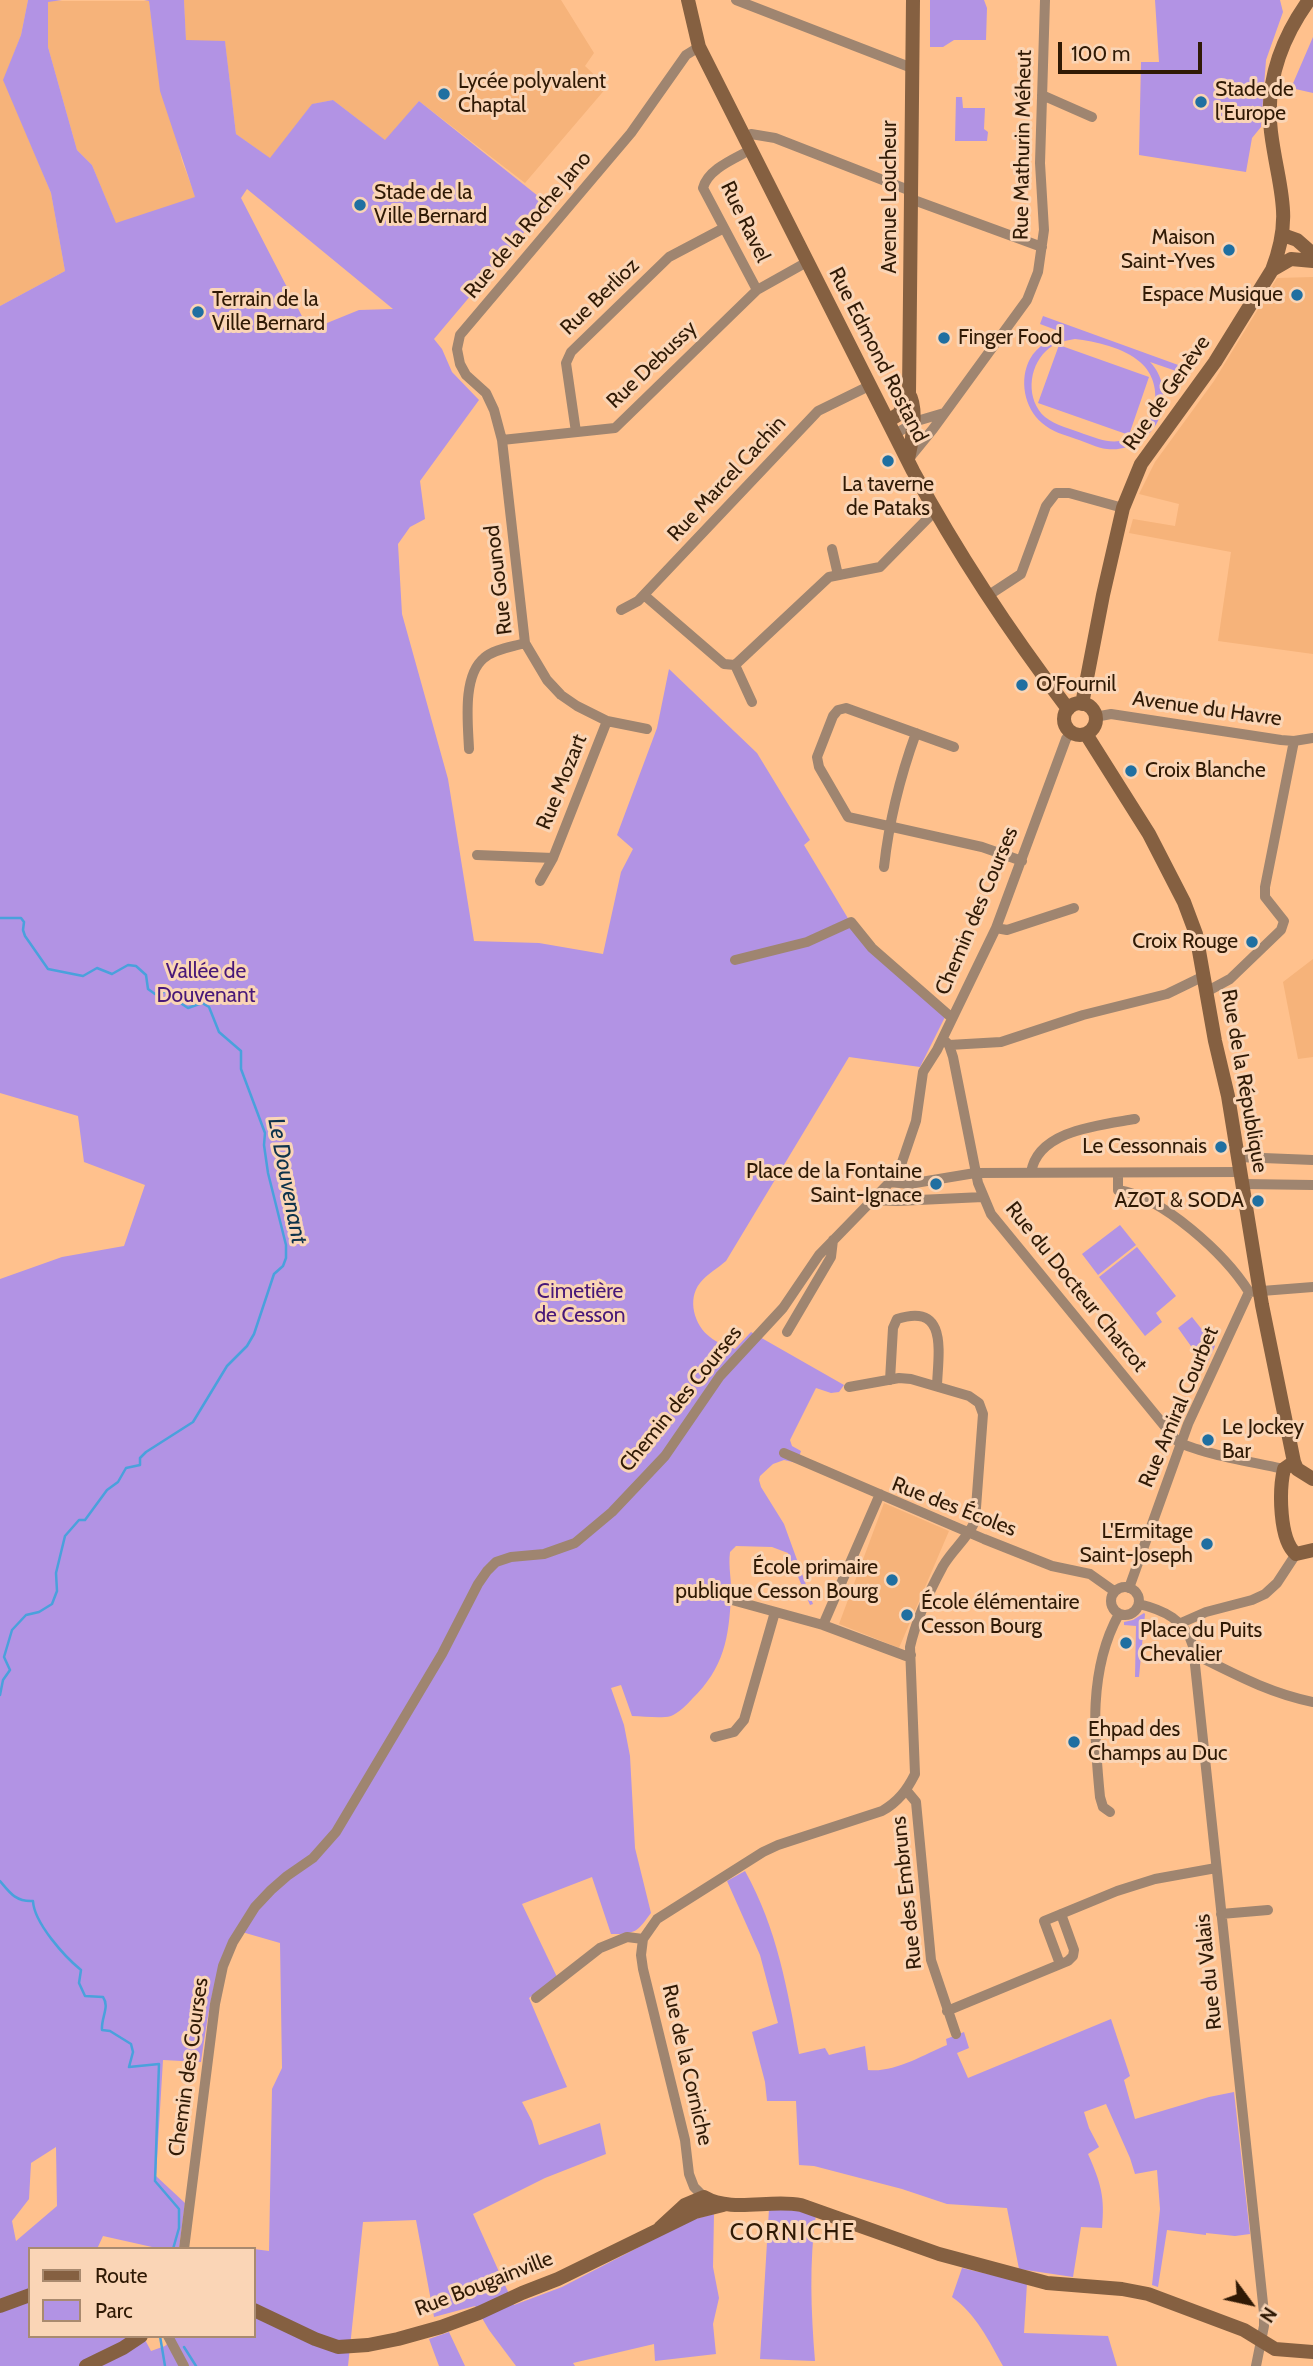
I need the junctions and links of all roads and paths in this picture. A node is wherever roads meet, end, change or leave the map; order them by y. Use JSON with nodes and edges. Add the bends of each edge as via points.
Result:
{"nodes":[{"id":1,"x":688,"y":0,"type":"edge"},
{"id":2,"x":736,"y":0,"type":"edge"},
{"id":3,"x":913,"y":0,"type":"edge"},
{"id":4,"x":1045,"y":0,"type":"edge"},
{"id":5,"x":1303,"y":2,"type":"edge"},
{"id":6,"x":699,"y":47,"type":"junction"},
{"id":7,"x":912,"y":68,"type":"junction"},
{"id":8,"x":1042,"y":95,"type":"junction"},
{"id":9,"x":1092,"y":117,"type":"dead end"},
{"id":10,"x":747,"y":144,"type":"junction"},
{"id":11,"x":911,"y":195,"type":"junction"},
{"id":12,"x":724,"y":228,"type":"junction"},
{"id":13,"x":1283,"y":235,"type":"junction"},
{"id":14,"x":1041,"y":247,"type":"junction"},
{"id":15,"x":1313,"y":254,"type":"edge"},
{"id":16,"x":1313,"y":261,"type":"edge"},
{"id":17,"x":807,"y":262,"type":"junction"},
{"id":18,"x":1272,"y":270,"type":"junction"},
{"id":19,"x":757,"y":290,"type":"junction"},
{"id":20,"x":869,"y":386,"type":"junction"},
{"id":21,"x":909,"y":394,"type":"junction"},
{"id":22,"x":944,"y":413,"type":"junction"},
{"id":23,"x":912,"y":424,"type":"junction"},
{"id":24,"x":892,"y":428,"type":"junction"},
{"id":25,"x":576,"y":432,"type":"junction"},
{"id":26,"x":502,"y":440,"type":"junction"},
{"id":27,"x":908,"y":459,"type":"junction"},
{"id":28,"x":1124,"y":508,"type":"junction"},
{"id":29,"x":935,"y":511,"type":"junction"},
{"id":30,"x":832,"y":549,"type":"dead end"},
{"id":31,"x":838,"y":575,"type":"junction"},
{"id":32,"x":644,"y":595,"type":"junction"},
{"id":33,"x":989,"y":595,"type":"junction"},
{"id":34,"x":621,"y":610,"type":"dead end"},
{"id":35,"x":525,"y":643,"type":"junction"},
{"id":36,"x":735,"y":665,"type":"junction"},
{"id":37,"x":752,"y":702,"type":"dead end"},
{"id":38,"x":1075,"y":706,"type":"junction"},
{"id":39,"x":1095,"y":717,"type":"junction"},
{"id":40,"x":607,"y":721,"type":"junction"},
{"id":41,"x":648,"y":729,"type":"dead end"},
{"id":42,"x":1071,"y":732,"type":"junction"},
{"id":43,"x":916,"y":733,"type":"junction"},
{"id":44,"x":1086,"y":734,"type":"junction"},
{"id":45,"x":1313,"y":738,"type":"edge"},
{"id":46,"x":1294,"y":741,"type":"junction"},
{"id":47,"x":954,"y":747,"type":"dead end"},
{"id":48,"x":468,"y":749,"type":"dead end"},
{"id":49,"x":889,"y":827,"type":"junction"},
{"id":50,"x":477,"y":855,"type":"dead end"},
{"id":51,"x":553,"y":858,"type":"junction"},
{"id":52,"x":1022,"y":861,"type":"junction"},
{"id":53,"x":884,"y":867,"type":"dead end"},
{"id":54,"x":540,"y":881,"type":"dead end"},
{"id":55,"x":1074,"y":908,"type":"dead end"},
{"id":56,"x":996,"y":928,"type":"junction"},
{"id":57,"x":735,"y":960,"type":"dead end"},
{"id":58,"x":1204,"y":976,"type":"junction"},
{"id":59,"x":1206,"y":992,"type":"junction"},
{"id":60,"x":952,"y":1018,"type":"junction"},
{"id":61,"x":946,"y":1042,"type":"junction"},
{"id":62,"x":1135,"y":1119,"type":"dead end"},
{"id":63,"x":1313,"y":1160,"type":"edge"},
{"id":64,"x":1240,"y":1171,"type":"junction"},
{"id":65,"x":975,"y":1173,"type":"junction"},
{"id":66,"x":1031,"y":1173,"type":"junction"},
{"id":67,"x":1118,"y":1174,"type":"junction"},
{"id":68,"x":890,"y":1182,"type":"junction"},
{"id":69,"x":1313,"y":1185,"type":"edge"},
{"id":70,"x":983,"y":1197,"type":"junction"},
{"id":71,"x":872,"y":1200,"type":"junction"},
{"id":72,"x":833,"y":1239,"type":"junction"},
{"id":73,"x":1313,"y":1287,"type":"edge"},
{"id":74,"x":1255,"y":1292,"type":"junction"},
{"id":75,"x":787,"y":1332,"type":"dead end"},
{"id":76,"x":890,"y":1380,"type":"junction"},
{"id":77,"x":937,"y":1386,"type":"junction"},
{"id":78,"x":849,"y":1387,"type":"dead end"},
{"id":79,"x":1181,"y":1444,"type":"junction"},
{"id":80,"x":784,"y":1453,"type":"dead end"},
{"id":81,"x":1289,"y":1465,"type":"junction"},
{"id":82,"x":1313,"y":1479,"type":"edge"},
{"id":83,"x":880,"y":1494,"type":"junction"},
{"id":84,"x":970,"y":1533,"type":"junction"},
{"id":85,"x":1313,"y":1550,"type":"edge"},
{"id":86,"x":1296,"y":1554,"type":"junction"},
{"id":87,"x":1129,"y":1588,"type":"junction"},
{"id":88,"x":1114,"y":1591,"type":"junction"},
{"id":89,"x":732,"y":1600,"type":"dead end"},
{"id":90,"x":1139,"y":1604,"type":"junction"},
{"id":91,"x":775,"y":1612,"type":"junction"},
{"id":92,"x":1119,"y":1614,"type":"junction"},
{"id":93,"x":1181,"y":1623,"type":"junction"},
{"id":94,"x":823,"y":1625,"type":"junction"},
{"id":95,"x":911,"y":1655,"type":"junction"},
{"id":96,"x":1194,"y":1657,"type":"junction"},
{"id":97,"x":1313,"y":1702,"type":"edge"},
{"id":98,"x":715,"y":1737,"type":"dead end"},
{"id":99,"x":906,"y":1790,"type":"junction"},
{"id":100,"x":1110,"y":1812,"type":"dead end"},
{"id":101,"x":1216,"y":1868,"type":"junction"},
{"id":102,"x":1268,"y":1910,"type":"dead end"},
{"id":103,"x":1061,"y":1914,"type":"junction"},
{"id":104,"x":1222,"y":1914,"type":"junction"},
{"id":105,"x":643,"y":1939,"type":"junction"},
{"id":106,"x":1060,"y":1964,"type":"junction"},
{"id":107,"x":536,"y":1998,"type":"dead end"},
{"id":108,"x":947,"y":2011,"type":"junction"},
{"id":109,"x":956,"y":2034,"type":"dead end"},
{"id":110,"x":689,"y":2174,"type":"junction"},
{"id":111,"x":704,"y":2197,"type":"junction"},
{"id":112,"x":724,"y":2205,"type":"junction"},
{"id":113,"x":690,"y":2209,"type":"junction"},
{"id":114,"x":184,"y":2247,"type":"edge"},
{"id":115,"x":28,"y":2296,"type":"edge"},
{"id":116,"x":0,"y":2306,"type":"edge"},
{"id":117,"x":256,"y":2311,"type":"edge"},
{"id":118,"x":138,"y":2338,"type":"edge"},
{"id":119,"x":169,"y":2338,"type":"edge"},
{"id":120,"x":1261,"y":2340,"type":"junction"},
{"id":121,"x":1313,"y":2352,"type":"edge"},
{"id":122,"x":86,"y":2366,"type":"edge"},
{"id":123,"x":184,"y":2366,"type":"edge"},
{"id":124,"x":1256,"y":2366,"type":"edge"}],
"edges":[{"from":1,"to":6,"type":"street","name":"Rue Edmond Rostand"},
{"from":2,"to":7,"type":"street"},
{"from":3,"to":7,"type":"street","name":"Avenue Loucheur"},
{"from":4,"to":8,"type":"street","name":"Rue Mathurin Méheut"},
{"from":5,"to":13,"type":"street","name":"Rue de Genève","via":[[1283,43],[1272,96],[1270,129],[1283,197]]},
{"from":6,"to":10,"type":"street","name":"Rue Edmond Rostand"},
{"from":6,"to":26,"type":"street","name":"Rue de la Roche Jano","via":[[686,55],[631,133],[460,335],[460,364],[486,393]]},
{"from":7,"to":11,"type":"street","name":"Avenue Loucheur"},
{"from":8,"to":9,"type":"street"},
{"from":8,"to":14,"type":"street","name":"Rue Mathurin Méheut"},
{"from":10,"to":11,"type":"street","via":[[751,134],[775,138]]},
{"from":10,"to":12,"type":"street","name":"Rue Ravel","via":[[705,180],[703,188]]},
{"from":10,"to":17,"type":"street","name":"Rue Edmond Rostand"},
{"from":11,"to":14,"type":"street"},
{"from":11,"to":21,"type":"street","name":"Avenue Loucheur"},
{"from":12,"to":19,"type":"street","name":"Rue Ravel"},
{"from":12,"to":25,"type":"street","name":"Rue Berlioz","via":[[669,257],[571,352],[566,363]]},
{"from":13,"to":15,"type":"street"},
{"from":13,"to":18,"type":"street","name":"Rue de Genève"},
{"from":14,"to":22,"type":"street","name":"Rue Mathurin Méheut","via":[[1027,300]]},
{"from":16,"to":18,"type":"street","via":[[1291,259]]},
{"from":17,"to":19,"type":"street","name":"Rue Debussy"},
{"from":17,"to":20,"type":"street","name":"Rue Edmond Rostand"},
{"from":18,"to":28,"type":"street","name":"Rue de Genève","via":[[1215,362],[1141,464]]},
{"from":19,"to":25,"type":"street","name":"Rue Debussy","via":[[615,428]]},
{"from":20,"to":24,"type":"street","name":"Rue Edmond Rostand"},
{"from":20,"to":32,"type":"street","name":"Rue Marcel Cachin","via":[[818,411]]},
{"from":21,"to":23,"type":"street","name":"Avenue Loucheur"},
{"from":21,"to":24,"type":"street"},
{"from":22,"to":23,"type":"street"},
{"from":22,"to":27,"type":"street","name":"Rue Mathurin Méheut"},
{"from":23,"to":24,"type":"street"},
{"from":23,"to":27,"type":"street","name":"Avenue Loucheur"},
{"from":24,"to":27,"type":"street","name":"Rue Edmond Rostand"},
{"from":25,"to":26,"type":"street","name":"Rue Debussy"},
{"from":26,"to":35,"type":"street","name":"Rue Gounod"},
{"from":27,"to":29,"type":"street","name":"Rue Edmond Rostand"},
{"from":28,"to":33,"type":"street","via":[[1056,492],[1046,506],[1021,574]]},
{"from":28,"to":38,"type":"street","name":"Rue de Genève"},
{"from":29,"to":31,"type":"street","via":[[880,567]]},
{"from":29,"to":33,"type":"street","name":"Rue Edmond Rostand"},
{"from":30,"to":31,"type":"street"},
{"from":31,"to":36,"type":"street","via":[[829,577]]},
{"from":32,"to":34,"type":"street","name":"Rue Marcel Cachin"},
{"from":32,"to":36,"type":"street","via":[[724,664]]},
{"from":33,"to":38,"type":"street","name":"Rue Edmond Rostand","via":[[1029,656]]},
{"from":35,"to":40,"type":"street","name":"Rue Gounod","via":[[561,695]]},
{"from":35,"to":48,"type":"street","via":[[484,658],[475,670],[468,700]]},
{"from":36,"to":37,"type":"street"},
{"from":38,"to":39,"type":"street","via":[[1092,710]]},
{"from":38,"to":42,"type":"street","via":[[1064,721]]},
{"from":39,"to":44,"type":"street"},
{"from":39,"to":46,"type":"street","name":"Avenue du Havre","via":[[1111,714]]},
{"from":40,"to":41,"type":"street","name":"Rue Gounod"},
{"from":40,"to":51,"type":"street","name":"Rue Mozart"},
{"from":42,"to":44,"type":"street"},
{"from":42,"to":52,"type":"street","name":"Chemin des Courses"},
{"from":43,"to":47,"type":"street"},
{"from":43,"to":49,"type":"street"},
{"from":43,"to":49,"type":"street","via":[[846,708],[833,716],[817,757],[849,817]]},
{"from":44,"to":58,"type":"street","name":"Rue de la République","via":[[1138,814],[1184,902]]},
{"from":45,"to":46,"type":"street","name":"Avenue du Havre"},
{"from":46,"to":59,"type":"street","via":[[1265,887],[1265,897],[1284,921],[1282,930],[1230,979]]},
{"from":49,"to":52,"type":"street","via":[[982,847]]},
{"from":49,"to":53,"type":"street"},
{"from":50,"to":51,"type":"street","name":"Rue Mozart"},
{"from":51,"to":54,"type":"street","name":"Rue Mozart"},
{"from":52,"to":56,"type":"street","name":"Chemin des Courses"},
{"from":55,"to":56,"type":"street","via":[[1007,930]]},
{"from":56,"to":60,"type":"street","name":"Chemin des Courses"},
{"from":57,"to":60,"type":"street","via":[[807,942],[851,922],[872,948]]},
{"from":58,"to":59,"type":"street","name":"Rue de la République"},
{"from":58,"to":61,"type":"street","via":[[1167,994],[1001,1042]]},
{"from":59,"to":64,"type":"street","name":"Rue de la République"},
{"from":60,"to":61,"type":"street","name":"Chemin des Courses"},
{"from":61,"to":65,"type":"street","name":"Rue du Docteur Charcot","via":[[960,1087]]},
{"from":61,"to":68,"type":"street","name":"Chemin des Courses","via":[[923,1072],[910,1142]]},
{"from":62,"to":66,"type":"street","via":[[1065,1134],[1037,1155]]},
{"from":63,"to":64,"type":"street"},
{"from":64,"to":67,"type":"street"},
{"from":64,"to":69,"type":"street"},
{"from":64,"to":74,"type":"street","name":"Rue de la République"},
{"from":65,"to":66,"type":"street"},
{"from":65,"to":68,"type":"street","via":[[909,1184]]},
{"from":65,"to":70,"type":"street","name":"Rue du Docteur Charcot"},
{"from":66,"to":67,"type":"street"},
{"from":67,"to":74,"type":"street","via":[[1118,1190],[1142,1196],[1170,1213]]},
{"from":68,"to":71,"type":"street","name":"Chemin des Courses"},
{"from":70,"to":71,"type":"street"},
{"from":70,"to":79,"type":"street","name":"Rue du Docteur Charcot","via":[[999,1224]]},
{"from":71,"to":72,"type":"street","name":"Chemin des Courses"},
{"from":72,"to":75,"type":"street","via":[[831,1256]]},
{"from":72,"to":114,"type":"street","name":"Chemin des Courses","via":[[783,1308],[720,1376],[665,1456],[612,1512],[568,1547],[511,1557],[487,1571],[336,1832],[255,1907],[223,1965]]},
{"from":73,"to":74,"type":"street"},
{"from":74,"to":79,"type":"street","name":"Rue Amiral Courbet"},
{"from":74,"to":81,"type":"street","name":"Rue de la République"},
{"from":76,"to":77,"type":"street","via":[[911,1379]]},
{"from":76,"to":77,"type":"street","via":[[897,1319],[924,1318],[933,1322],[938,1333]]},
{"from":76,"to":78,"type":"street"},
{"from":77,"to":84,"type":"street","via":[[968,1396],[979,1403],[983,1414],[975,1521]]},
{"from":79,"to":81,"type":"street"},
{"from":79,"to":87,"type":"street","name":"Rue Amiral Courbet"},
{"from":80,"to":83,"type":"street"},
{"from":81,"to":82,"type":"street"},
{"from":81,"to":86,"type":"street","name":"Rue de la République","via":[[1282,1480],[1284,1537]]},
{"from":83,"to":84,"type":"street","name":"Rue des Écoles"},
{"from":83,"to":94,"type":"street","name":"Rue des Écoles"},
{"from":84,"to":88,"type":"street","name":"Rue des Écoles","via":[[1052,1566],[1090,1574]]},
{"from":84,"to":95,"type":"street","via":[[944,1565],[914,1631]]},
{"from":85,"to":86,"type":"street"},
{"from":86,"to":93,"type":"street","via":[[1265,1594]]},
{"from":87,"to":88,"type":"street"},
{"from":87,"to":90,"type":"street","via":[[1136,1592]]},
{"from":88,"to":92,"type":"street","via":[[1110,1604]]},
{"from":89,"to":91,"type":"street"},
{"from":90,"to":92,"type":"street","via":[[1131,1614]]},
{"from":90,"to":93,"type":"street"},
{"from":91,"to":94,"type":"street"},
{"from":91,"to":98,"type":"street","via":[[744,1720],[734,1732]]},
{"from":92,"to":100,"type":"street","via":[[1104,1649],[1096,1700],[1100,1797],[1102,1807]]},
{"from":93,"to":96,"type":"street","name":"Rue du Valais"},
{"from":94,"to":95,"type":"street"},
{"from":95,"to":99,"type":"street","via":[[915,1774]]},
{"from":96,"to":97,"type":"street","via":[[1255,1685]]},
{"from":96,"to":101,"type":"street","name":"Rue du Valais"},
{"from":99,"to":105,"type":"street","via":[[882,1811],[763,1852],[668,1911]]},
{"from":99,"to":108,"type":"street","name":"Rue des Embruns","via":[[916,1802],[931,1960]]},
{"from":101,"to":103,"type":"street","via":[[1155,1879]]},
{"from":101,"to":104,"type":"street","name":"Rue du Valais"},
{"from":102,"to":104,"type":"street"},
{"from":103,"to":106,"type":"street","via":[[1073,1956]]},
{"from":103,"to":106,"type":"street","via":[[1044,1921]]},
{"from":104,"to":120,"type":"street","name":"Rue du Valais","via":[[1265,2313]]},
{"from":105,"to":107,"type":"street","via":[[627,1937],[600,1948]]},
{"from":105,"to":110,"type":"street","name":"Rue de la Corniche","via":[[643,1969],[685,2140]]},
{"from":106,"to":108,"type":"street"},
{"from":108,"to":109,"type":"street","name":"Rue des Embruns"},
{"from":110,"to":111,"type":"street","name":"Rue de la Corniche"},
{"from":110,"to":113,"type":"street"},
{"from":111,"to":112,"type":"street"},
{"from":111,"to":113,"type":"street"},
{"from":112,"to":113,"type":"street","name":"Rue Bougainville"},
{"from":112,"to":120,"type":"street","via":[[801,2205],[939,2254],[1047,2283],[1148,2294]]},
{"from":113,"to":117,"type":"street","name":"Rue Bougainville","via":[[558,2279],[479,2313],[368,2345],[338,2347]]},
{"from":115,"to":116,"type":"street"},
{"from":118,"to":122,"type":"street"},
{"from":119,"to":123,"type":"street"},
{"from":120,"to":121,"type":"street","via":[[1275,2349]]},
{"from":120,"to":124,"type":"street","name":"Rue du Valais"}]}
